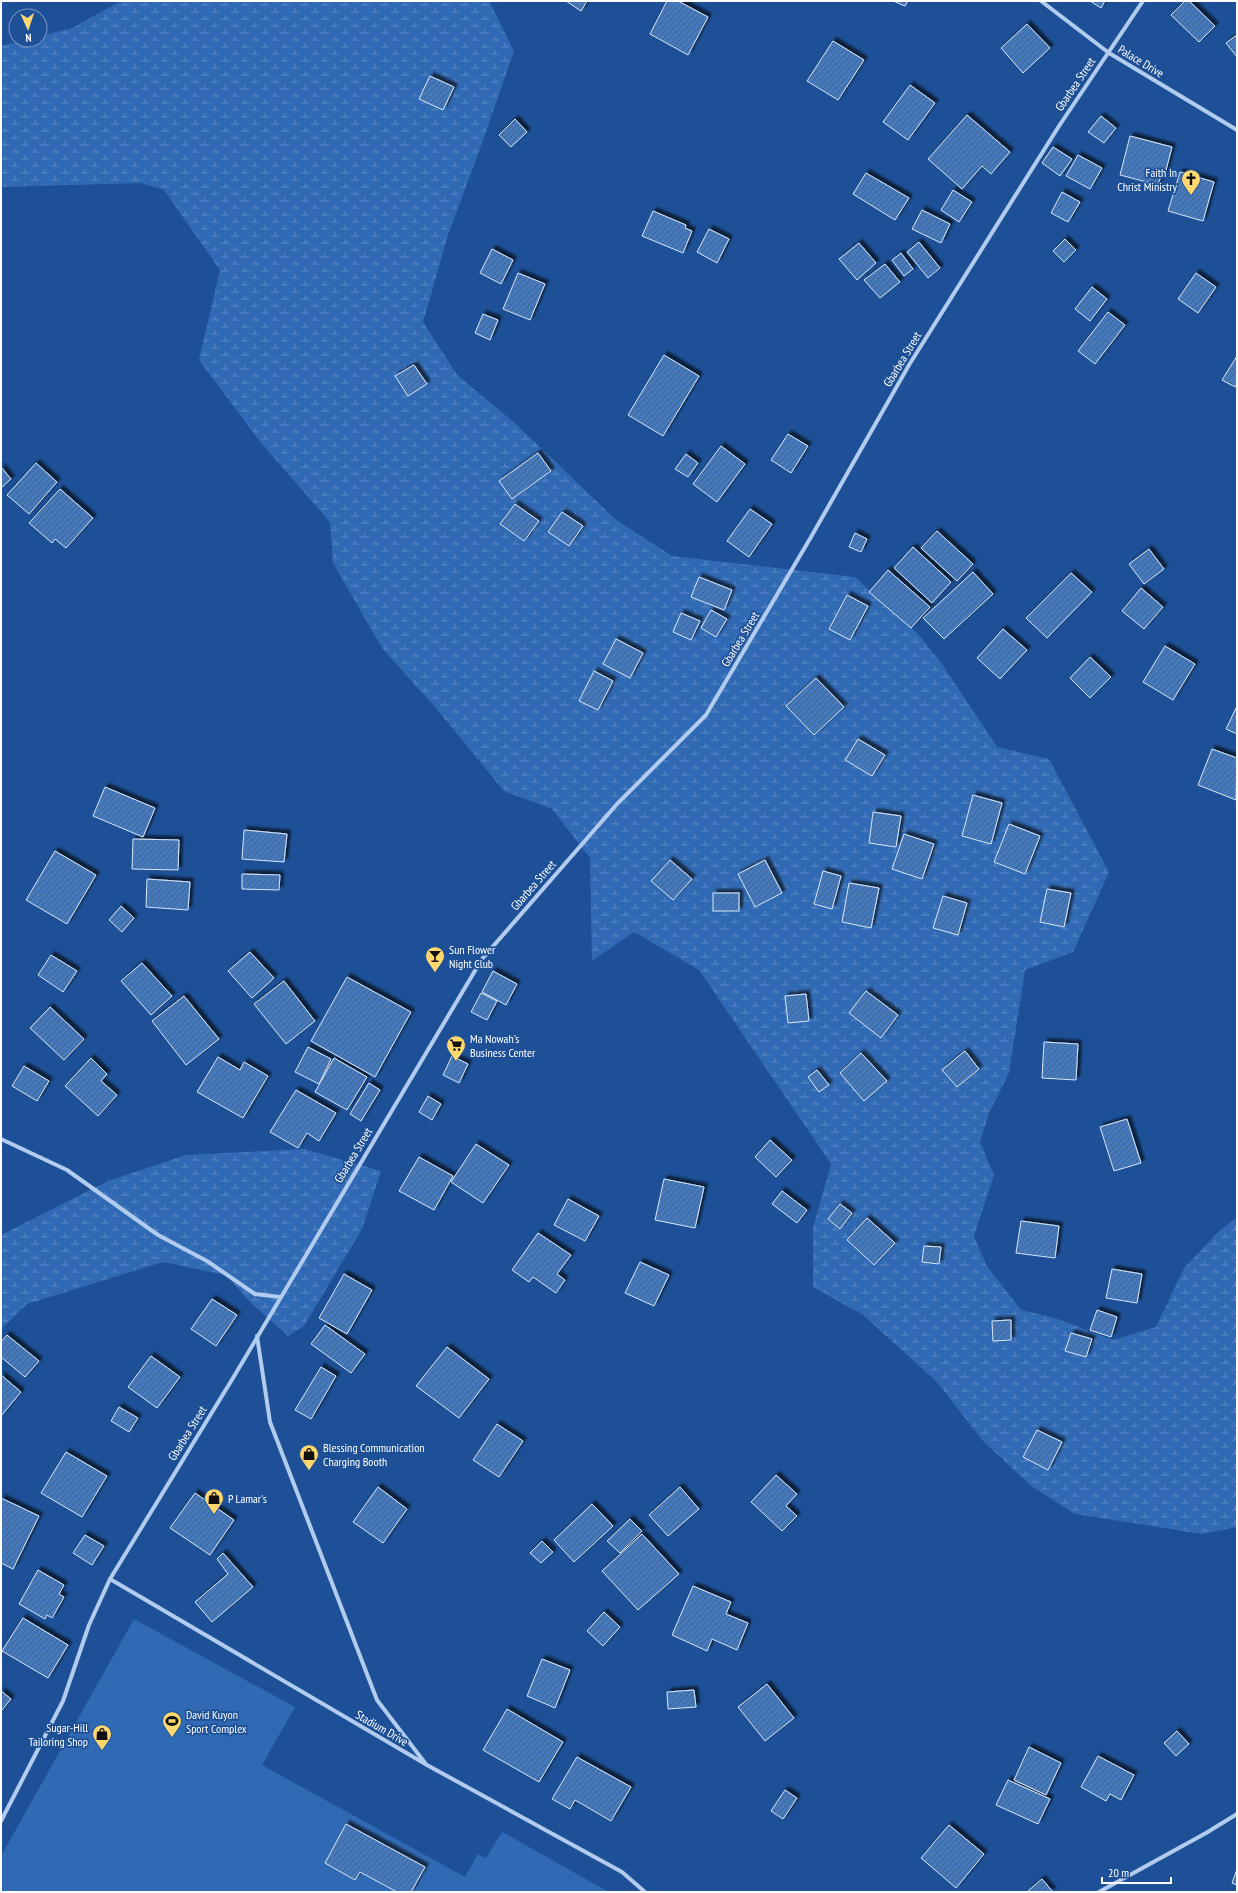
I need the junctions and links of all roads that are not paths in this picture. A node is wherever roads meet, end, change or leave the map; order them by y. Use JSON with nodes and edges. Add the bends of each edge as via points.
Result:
{"nodes":[{"id":1,"x":1041,"y":1,"type":"edge"},
{"id":2,"x":1143,"y":1,"type":"edge"},
{"id":3,"x":1109,"y":53,"type":"junction"},
{"id":4,"x":1237,"y":130,"type":"edge"},
{"id":5,"x":1,"y":1139,"type":"edge"},
{"id":6,"x":280,"y":1297,"type":"junction"},
{"id":7,"x":257,"y":1336,"type":"junction"},
{"id":8,"x":110,"y":1579,"type":"junction"},
{"id":9,"x":427,"y":1765,"type":"junction"},
{"id":10,"x":1237,"y":1814,"type":"edge"},
{"id":11,"x":1,"y":1821,"type":"edge"},
{"id":12,"x":645,"y":1892,"type":"edge"},
{"id":13,"x":1099,"y":1892,"type":"edge"}],
"edges":[{"from":1,"to":3,"type":"street","name":"Palace Drive"},
{"from":2,"to":3,"type":"street","name":"Gbarbea Street"},
{"from":3,"to":4,"type":"street","name":"Palace Drive"},
{"from":3,"to":6,"type":"street","name":"Gbarbea Street","via":[[1059,126],[909,365],[706,716],[617,804],[482,959]]},
{"from":5,"to":6,"type":"street","via":[[67,1170],[158,1235],[207,1262],[255,1294]]},
{"from":6,"to":7,"type":"street","name":"Gbarbea Street"},
{"from":7,"to":8,"type":"street","name":"Gbarbea Street"},
{"from":7,"to":9,"type":"street","via":[[270,1422],[377,1700]]},
{"from":8,"to":9,"type":"street","name":"Stadium Drive"},
{"from":8,"to":11,"type":"street","name":"Gbarbea Street","via":[[89,1625],[63,1701]]},
{"from":9,"to":12,"type":"street","name":"Stadium Drive","via":[[622,1872]]},
{"from":10,"to":13,"type":"street"}]}
